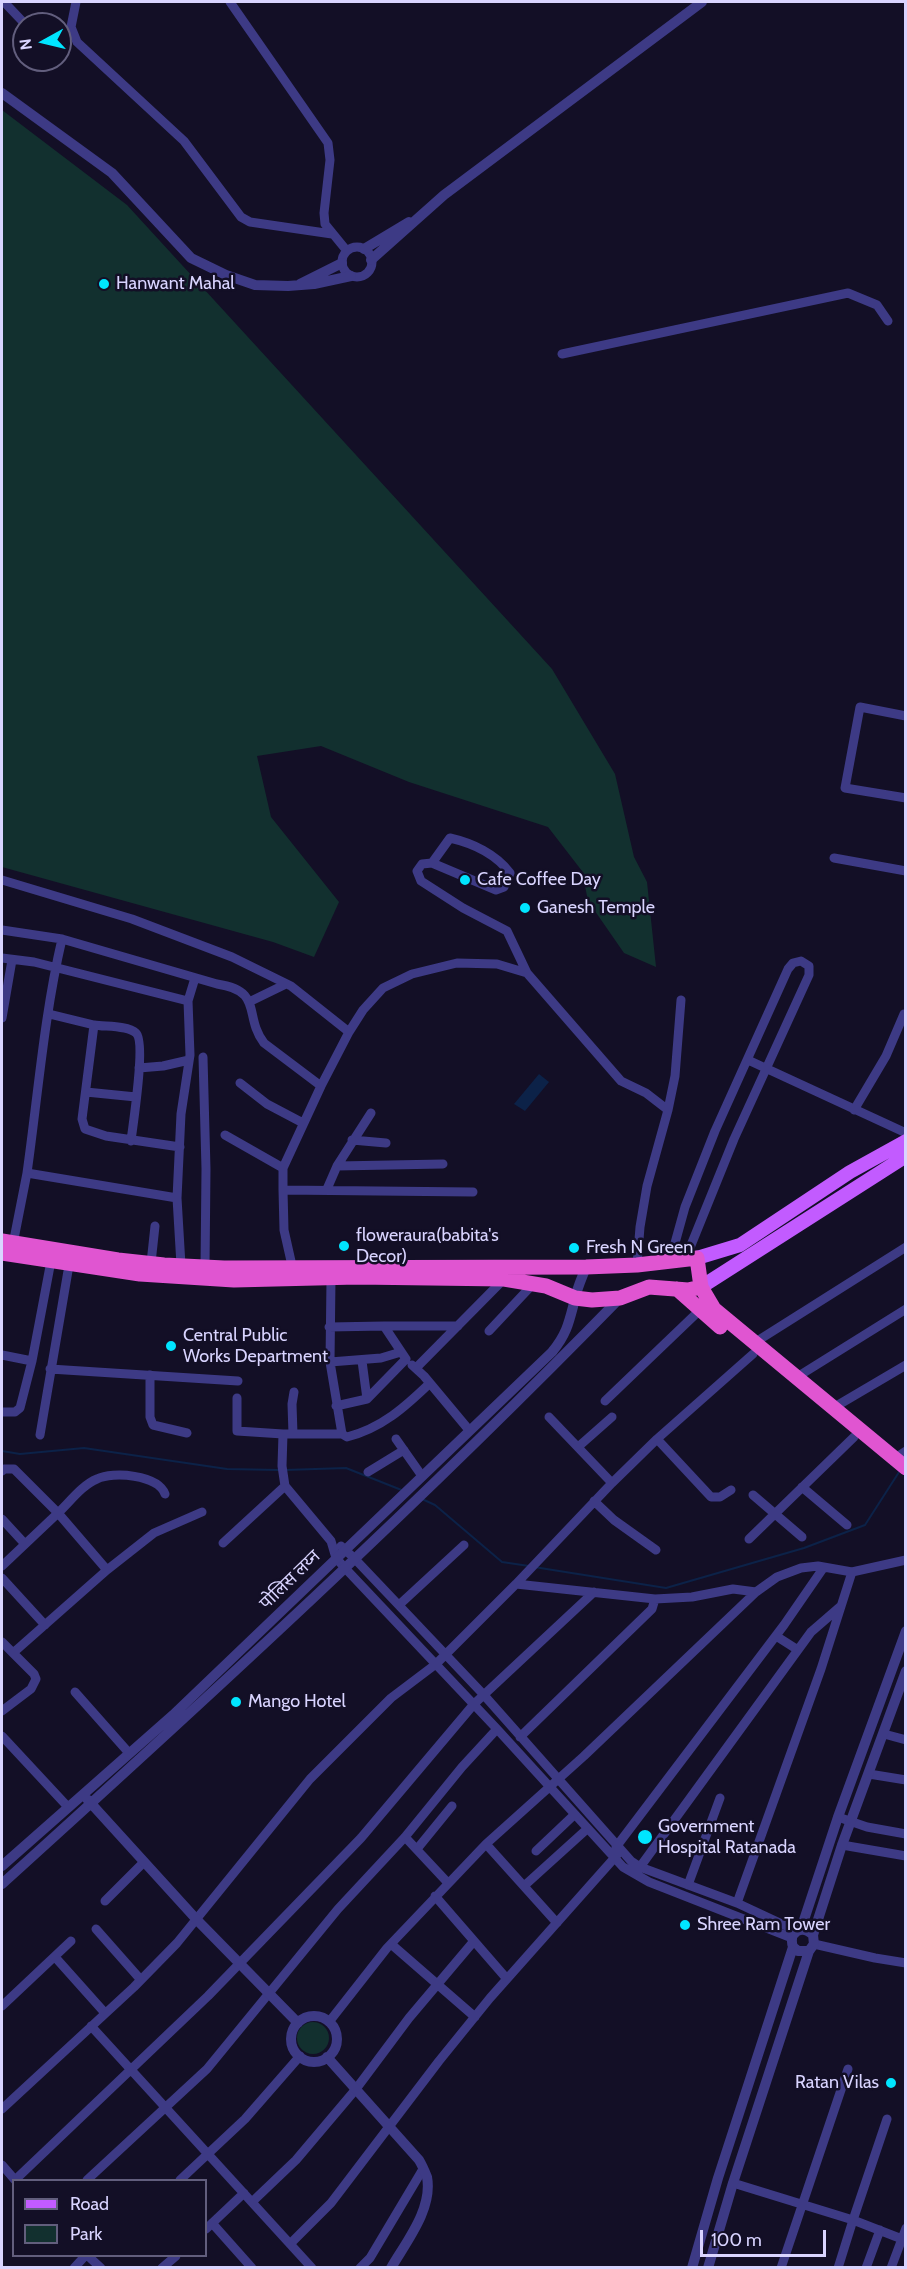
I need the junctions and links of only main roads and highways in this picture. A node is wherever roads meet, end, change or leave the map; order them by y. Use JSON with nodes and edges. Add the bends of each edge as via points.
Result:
{"nodes":[{"id":1,"x":905,"y":1134,"type":"edge"},
{"id":2,"x":906,"y":1156,"type":"edge"},
{"id":3,"x":5,"y":1246,"type":"edge"},
{"id":4,"x":684,"y":1260,"type":"junction"},
{"id":5,"x":293,"y":1273,"type":"junction"},
{"id":6,"x":701,"y":1287,"type":"junction"},
{"id":7,"x":677,"y":1289,"type":"junction"},
{"id":8,"x":753,"y":1349,"type":"junction"},
{"id":9,"x":902,"y":1460,"type":"edge"},
{"id":10,"x":906,"y":1479,"type":"edge"}],
"edges":[{"from":1,"to":4,"type":"main road","via":[[740,1245]]},
{"from":2,"to":6,"type":"main road"},
{"from":3,"to":5,"type":"highway","via":[[181,1266]]},
{"from":3,"to":5,"type":"highway","via":[[69,1265],[182,1277],[234,1280]]},
{"from":4,"to":5,"type":"highway","via":[[586,1267]]},
{"from":4,"to":6,"type":"highway"},
{"from":5,"to":7,"type":"highway","via":[[331,1279],[504,1279],[534,1283],[592,1300],[620,1298],[649,1287]]},
{"from":6,"to":7,"type":"highway"},
{"from":6,"to":8,"type":"highway","via":[[714,1309]]},
{"from":7,"to":8,"type":"highway"},
{"from":8,"to":9,"type":"highway","via":[[797,1377]]},
{"from":8,"to":10,"type":"highway"}]}
